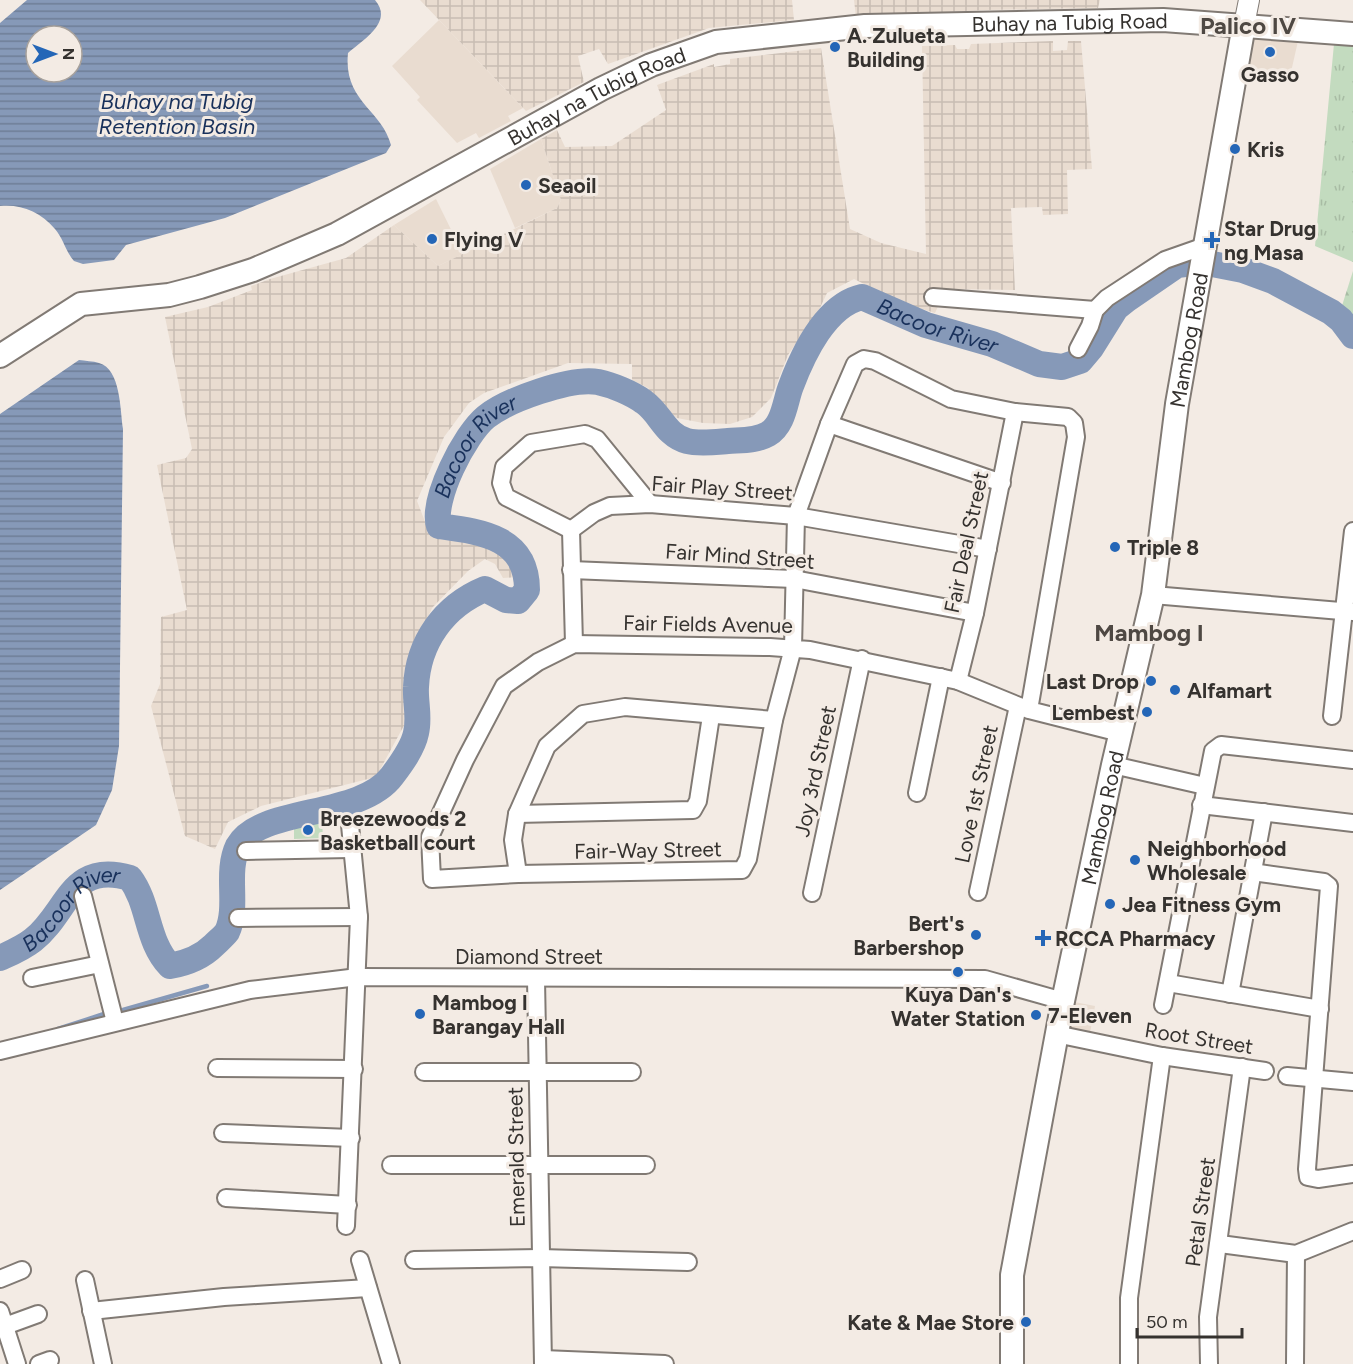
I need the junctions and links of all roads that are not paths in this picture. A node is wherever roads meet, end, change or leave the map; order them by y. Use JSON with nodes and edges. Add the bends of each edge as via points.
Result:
{"nodes":[{"id":1,"x":1249,"y":0,"type":"edge"},
{"id":2,"x":1244,"y":25,"type":"junction"},
{"id":3,"x":1353,"y":34,"type":"edge"},
{"id":4,"x":1201,"y":252,"type":"junction"},
{"id":5,"x":933,"y":297,"type":"dead end"},
{"id":6,"x":1095,"y":310,"type":"junction"},
{"id":7,"x":1078,"y":350,"type":"dead end"},
{"id":8,"x":0,"y":356,"type":"edge"},
{"id":9,"x":1015,"y":412,"type":"junction"},
{"id":10,"x":829,"y":424,"type":"junction"},
{"id":11,"x":1002,"y":483,"type":"junction"},
{"id":12,"x":650,"y":504,"type":"junction"},
{"id":13,"x":796,"y":516,"type":"junction"},
{"id":14,"x":571,"y":530,"type":"junction"},
{"id":15,"x":1353,"y":531,"type":"edge"},
{"id":16,"x":988,"y":549,"type":"junction"},
{"id":17,"x":571,"y":570,"type":"junction"},
{"id":18,"x":794,"y":579,"type":"junction"},
{"id":19,"x":1153,"y":595,"type":"junction"},
{"id":20,"x":1349,"y":612,"type":"edge"},
{"id":21,"x":975,"y":613,"type":"junction"},
{"id":22,"x":574,"y":644,"type":"junction"},
{"id":23,"x":793,"y":648,"type":"junction"},
{"id":24,"x":862,"y":659,"type":"junction"},
{"id":25,"x":941,"y":677,"type":"junction"},
{"id":26,"x":958,"y":681,"type":"junction"},
{"id":27,"x":1024,"y":708,"type":"junction"},
{"id":28,"x":711,"y":716,"type":"junction"},
{"id":29,"x":1332,"y":716,"type":"dead end"},
{"id":30,"x":774,"y":720,"type":"junction"},
{"id":31,"x":1120,"y":733,"type":"junction"},
{"id":32,"x":1353,"y":760,"type":"edge"},
{"id":33,"x":1113,"y":765,"type":"junction"},
{"id":34,"x":1205,"y":786,"type":"junction"},
{"id":35,"x":917,"y":793,"type":"dead end"},
{"id":36,"x":1201,"y":805,"type":"junction"},
{"id":37,"x":1264,"y":812,"type":"junction"},
{"id":38,"x":517,"y":814,"type":"junction"},
{"id":39,"x":1353,"y":823,"type":"edge"},
{"id":40,"x":350,"y":825,"type":"dead end"},
{"id":41,"x":351,"y":849,"type":"junction"},
{"id":42,"x":246,"y":851,"type":"dead end"},
{"id":43,"x":1252,"y":872,"type":"junction"},
{"id":44,"x":518,"y":874,"type":"junction"},
{"id":45,"x":432,"y":879,"type":"joint"},
{"id":46,"x":978,"y":892,"type":"dead end"},
{"id":47,"x":812,"y":893,"type":"dead end"},
{"id":48,"x":83,"y":896,"type":"dead end"},
{"id":49,"x":359,"y":917,"type":"junction"},
{"id":50,"x":238,"y":918,"type":"dead end"},
{"id":51,"x":100,"y":964,"type":"junction"},
{"id":52,"x":32,"y":978,"type":"dead end"},
{"id":53,"x":358,"y":978,"type":"junction"},
{"id":54,"x":536,"y":979,"type":"junction"},
{"id":55,"x":1168,"y":983,"type":"junction"},
{"id":56,"x":1230,"y":994,"type":"junction"},
{"id":57,"x":1063,"y":1001,"type":"junction"},
{"id":58,"x":1163,"y":1005,"type":"dead end"},
{"id":59,"x":1320,"y":1009,"type":"junction"},
{"id":60,"x":115,"y":1022,"type":"junction"},
{"id":61,"x":1056,"y":1034,"type":"junction"},
{"id":62,"x":0,"y":1051,"type":"edge"},
{"id":63,"x":1162,"y":1056,"type":"junction"},
{"id":64,"x":1242,"y":1067,"type":"junction"},
{"id":65,"x":217,"y":1068,"type":"dead end"},
{"id":66,"x":354,"y":1069,"type":"junction"},
{"id":67,"x":1265,"y":1071,"type":"dead end"},
{"id":68,"x":424,"y":1072,"type":"dead end"},
{"id":69,"x":632,"y":1072,"type":"dead end"},
{"id":70,"x":537,"y":1073,"type":"junction"},
{"id":71,"x":1287,"y":1076,"type":"dead end"},
{"id":72,"x":1316,"y":1078,"type":"junction"},
{"id":73,"x":1353,"y":1082,"type":"edge"},
{"id":74,"x":223,"y":1133,"type":"dead end"},
{"id":75,"x":351,"y":1138,"type":"junction"},
{"id":76,"x":538,"y":1164,"type":"junction"},
{"id":77,"x":391,"y":1165,"type":"dead end"},
{"id":78,"x":646,"y":1165,"type":"dead end"},
{"id":79,"x":1353,"y":1173,"type":"edge"},
{"id":80,"x":226,"y":1198,"type":"dead end"},
{"id":81,"x":348,"y":1205,"type":"junction"},
{"id":82,"x":346,"y":1226,"type":"dead end"},
{"id":83,"x":1353,"y":1232,"type":"edge"},
{"id":84,"x":1220,"y":1244,"type":"junction"},
{"id":85,"x":1296,"y":1254,"type":"junction"},
{"id":86,"x":540,"y":1258,"type":"junction"},
{"id":87,"x":360,"y":1260,"type":"dead end"},
{"id":88,"x":414,"y":1260,"type":"dead end"},
{"id":89,"x":688,"y":1262,"type":"dead end"},
{"id":90,"x":22,"y":1270,"type":"dead end"},
{"id":91,"x":0,"y":1279,"type":"edge"},
{"id":92,"x":85,"y":1280,"type":"dead end"},
{"id":93,"x":368,"y":1288,"type":"junction"},
{"id":94,"x":91,"y":1311,"type":"junction"},
{"id":95,"x":38,"y":1314,"type":"dead end"},
{"id":96,"x":3,"y":1318,"type":"edge"},
{"id":97,"x":543,"y":1362,"type":"edge"},
{"id":98,"x":17,"y":1364,"type":"edge"},
{"id":99,"x":103,"y":1364,"type":"edge"},
{"id":100,"x":391,"y":1364,"type":"edge"},
{"id":101,"x":665,"y":1364,"type":"edge"},
{"id":102,"x":1012,"y":1364,"type":"edge"},
{"id":103,"x":1129,"y":1364,"type":"edge"},
{"id":104,"x":1209,"y":1364,"type":"edge"},
{"id":105,"x":1295,"y":1364,"type":"edge"}],
"edges":[{"from":1,"to":2,"type":"street"},
{"from":2,"to":3,"type":"main road","name":"Buhay na Tubig Road"},
{"from":2,"to":4,"type":"main road","name":"Mambog Road"},
{"from":2,"to":8,"type":"main road","name":"Buhay na Tubig Road","via":[[1163,20],[865,26],[716,42],[651,65],[601,89],[336,234],[253,270],[200,287],[169,295],[81,304]]},
{"from":4,"to":6,"type":"street","via":[[1165,260]]},
{"from":4,"to":19,"type":"main road","name":"Mambog Road","via":[[1176,404]]},
{"from":5,"to":6,"type":"street"},
{"from":6,"to":7,"type":"street"},
{"from":9,"to":10,"type":"street","name":"Fair-Way Street","via":[[951,399],[864,359],[855,364]]},
{"from":9,"to":11,"type":"street","name":"Fair Deal Street"},
{"from":9,"to":27,"type":"street","name":"Love 1st Street","via":[[1068,417],[1074,423],[1076,436]]},
{"from":10,"to":11,"type":"street"},
{"from":10,"to":13,"type":"street","name":"Fair-Way Street"},
{"from":11,"to":16,"type":"street","name":"Fair Deal Street"},
{"from":12,"to":13,"type":"street","name":"Fair Play Street"},
{"from":12,"to":14,"type":"street","name":"Fair Play Street","via":[[610,506]]},
{"from":12,"to":14,"type":"street","via":[[597,439],[585,434],[531,443],[504,467],[501,483],[506,497]]},
{"from":13,"to":16,"type":"street","name":"Fair Play Street"},
{"from":13,"to":18,"type":"street","name":"Fair-Way Street"},
{"from":14,"to":17,"type":"street"},
{"from":15,"to":20,"type":"street"},
{"from":16,"to":21,"type":"street","name":"Fair Deal Street"},
{"from":17,"to":18,"type":"street","name":"Fair Mind Street"},
{"from":17,"to":22,"type":"street"},
{"from":18,"to":21,"type":"street","name":"Fair Mind Street"},
{"from":18,"to":23,"type":"street","name":"Fair-Way Street"},
{"from":19,"to":20,"type":"street"},
{"from":19,"to":31,"type":"main road","name":"Mambog Road"},
{"from":20,"to":29,"type":"street"},
{"from":21,"to":26,"type":"street","name":"Fair Deal Street"},
{"from":22,"to":23,"type":"street","name":"Fair Fields Avenue"},
{"from":22,"to":45,"type":"street","name":"Fair Fields Avenue","via":[[538,662],[504,686],[430,837]]},
{"from":23,"to":24,"type":"street","name":"Fair Fields Avenue"},
{"from":23,"to":30,"type":"street","name":"Fair-Way Street"},
{"from":24,"to":25,"type":"street","name":"Fair Fields Avenue"},
{"from":24,"to":47,"type":"street","name":"Joy 3rd Street"},
{"from":25,"to":26,"type":"street","name":"Fair Fields Avenue"},
{"from":25,"to":35,"type":"street"},
{"from":26,"to":27,"type":"street","name":"Fair Fields Avenue"},
{"from":27,"to":31,"type":"street","name":"Fair Fields Avenue"},
{"from":27,"to":46,"type":"street","name":"Love 1st Street"},
{"from":28,"to":30,"type":"street"},
{"from":28,"to":38,"type":"street","via":[[625,707],[583,714],[547,746]]},
{"from":28,"to":38,"type":"street","via":[[698,801],[693,810]]},
{"from":30,"to":44,"type":"street","name":"Fair-Way Street","via":[[742,870]]},
{"from":31,"to":33,"type":"main road","name":"Mambog Road"},
{"from":32,"to":34,"type":"street","via":[[1221,745],[1213,751]]},
{"from":33,"to":34,"type":"street"},
{"from":33,"to":57,"type":"main road","name":"Mambog Road"},
{"from":34,"to":36,"type":"street"},
{"from":36,"to":37,"type":"street"},
{"from":36,"to":55,"type":"street"},
{"from":37,"to":39,"type":"street"},
{"from":37,"to":43,"type":"street"},
{"from":38,"to":44,"type":"street","via":[[513,840]]},
{"from":40,"to":41,"type":"street"},
{"from":41,"to":42,"type":"street"},
{"from":41,"to":49,"type":"street"},
{"from":43,"to":56,"type":"street"},
{"from":43,"to":59,"type":"street","via":[[1324,882],[1329,886]]},
{"from":44,"to":45,"type":"street","name":"Fair-Way Street"},
{"from":48,"to":51,"type":"street"},
{"from":49,"to":50,"type":"street"},
{"from":49,"to":53,"type":"street"},
{"from":51,"to":52,"type":"street"},
{"from":51,"to":60,"type":"street"},
{"from":53,"to":54,"type":"street","name":"Diamond Street"},
{"from":53,"to":60,"type":"street","name":"Diamond Street","via":[[249,990]]},
{"from":53,"to":66,"type":"street","via":[[352,1044]]},
{"from":54,"to":57,"type":"street","name":"Diamond Street","via":[[985,979]]},
{"from":54,"to":70,"type":"street","name":"Emerald Street"},
{"from":55,"to":56,"type":"street"},
{"from":55,"to":58,"type":"street"},
{"from":56,"to":59,"type":"street"},
{"from":57,"to":61,"type":"main road","name":"Mambog Road"},
{"from":59,"to":72,"type":"street"},
{"from":60,"to":62,"type":"street","name":"Diamond Street"},
{"from":61,"to":63,"type":"street","name":"Root Street"},
{"from":61,"to":102,"type":"main road","name":"Mambog Road","via":[[1012,1275]]},
{"from":63,"to":64,"type":"street","name":"Root Street"},
{"from":63,"to":103,"type":"street","via":[[1129,1299]]},
{"from":64,"to":67,"type":"street","name":"Root Street"},
{"from":64,"to":84,"type":"street","name":"Petal Street"},
{"from":65,"to":66,"type":"street"},
{"from":66,"to":75,"type":"street"},
{"from":68,"to":70,"type":"street"},
{"from":69,"to":70,"type":"street"},
{"from":70,"to":76,"type":"street","name":"Emerald Street"},
{"from":71,"to":72,"type":"street"},
{"from":72,"to":73,"type":"street"},
{"from":72,"to":79,"type":"street","via":[[1308,1177]]},
{"from":74,"to":75,"type":"street"},
{"from":75,"to":81,"type":"street"},
{"from":76,"to":77,"type":"street"},
{"from":76,"to":78,"type":"street"},
{"from":76,"to":86,"type":"street","name":"Emerald Street"},
{"from":80,"to":81,"type":"street"},
{"from":81,"to":82,"type":"street"},
{"from":83,"to":85,"type":"street"},
{"from":84,"to":85,"type":"street"},
{"from":84,"to":104,"type":"street","name":"Petal Street","via":[[1208,1317]]},
{"from":85,"to":105,"type":"street"},
{"from":86,"to":88,"type":"street"},
{"from":86,"to":89,"type":"street"},
{"from":86,"to":97,"type":"street","name":"Emerald Street"},
{"from":87,"to":93,"type":"street"},
{"from":90,"to":91,"type":"street"},
{"from":92,"to":94,"type":"street"},
{"from":93,"to":94,"type":"street"},
{"from":93,"to":100,"type":"street"},
{"from":94,"to":99,"type":"street"},
{"from":95,"to":96,"type":"street"},
{"from":96,"to":98,"type":"street"},
{"from":97,"to":101,"type":"street"}]}
